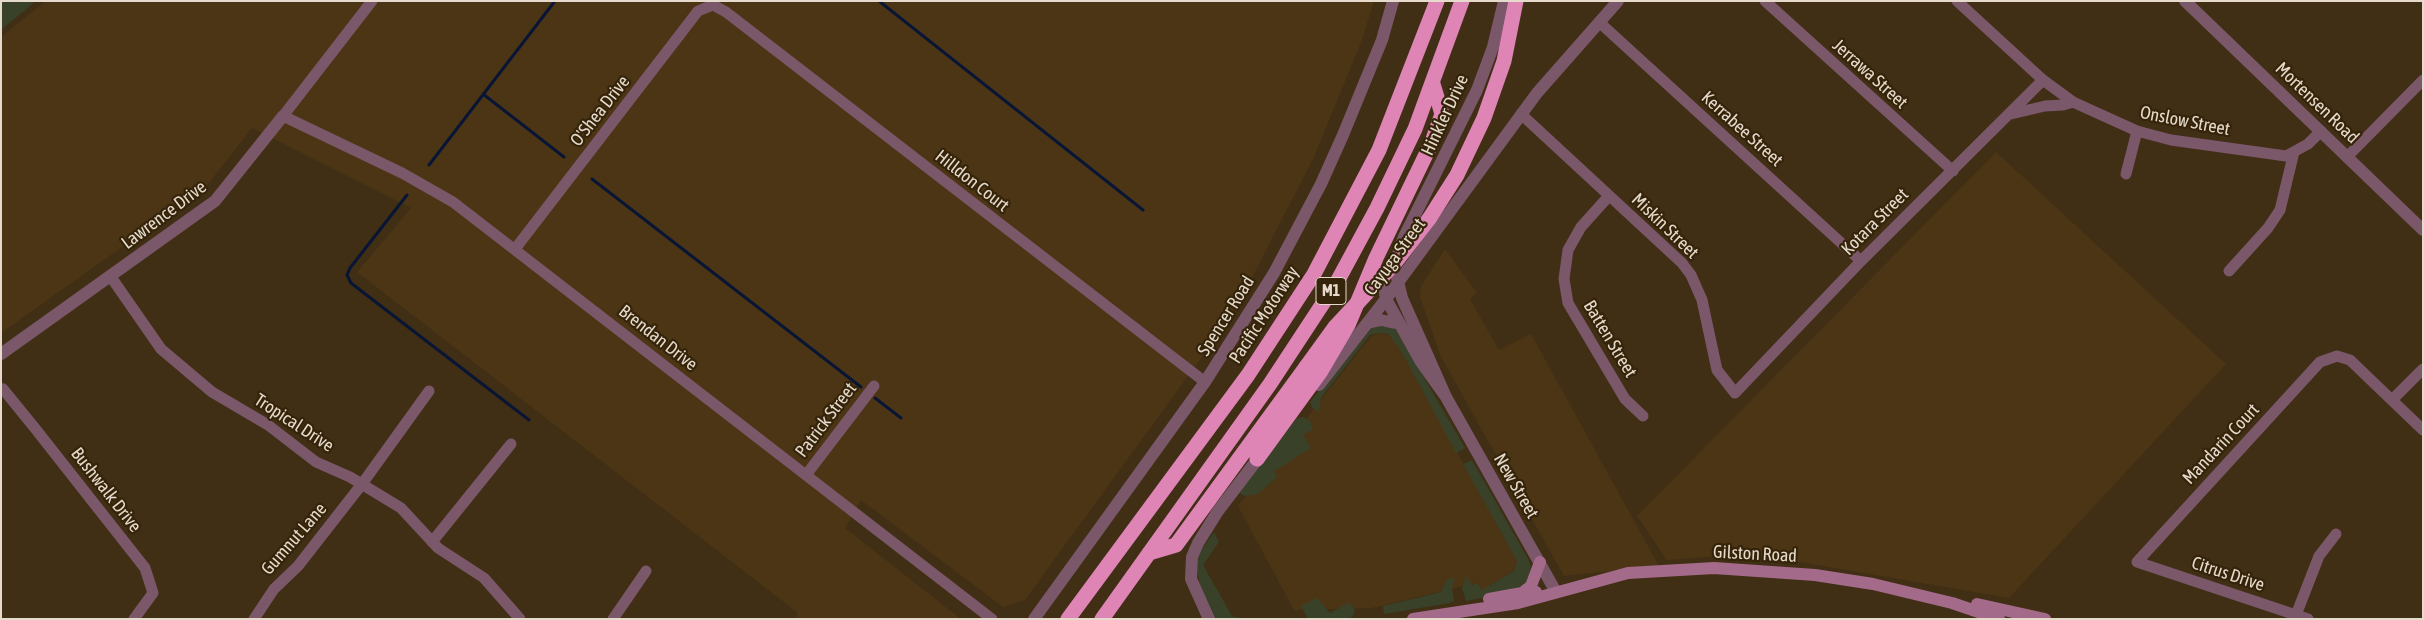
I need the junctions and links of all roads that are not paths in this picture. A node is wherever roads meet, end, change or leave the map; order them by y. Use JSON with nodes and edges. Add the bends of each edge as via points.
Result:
{"nodes":[{"id":1,"x":372,"y":1,"type":"edge"},
{"id":2,"x":1393,"y":1,"type":"edge"},
{"id":3,"x":1437,"y":1,"type":"edge"},
{"id":4,"x":1462,"y":1,"type":"edge"},
{"id":5,"x":1504,"y":1,"type":"edge"},
{"id":6,"x":1516,"y":1,"type":"edge"},
{"id":7,"x":1618,"y":1,"type":"edge"},
{"id":8,"x":1765,"y":1,"type":"edge"},
{"id":9,"x":1957,"y":1,"type":"edge"},
{"id":10,"x":2185,"y":1,"type":"edge"},
{"id":11,"x":719,"y":7,"type":"joint"},
{"id":12,"x":1599,"y":22,"type":"junction"},
{"id":13,"x":2043,"y":80,"type":"junction"},
{"id":14,"x":2423,"y":80,"type":"edge"},
{"id":15,"x":1433,"y":84,"type":"junction"},
{"id":16,"x":2073,"y":102,"type":"junction"},
{"id":17,"x":1521,"y":114,"type":"junction"},
{"id":18,"x":2010,"y":115,"type":"junction"},
{"id":19,"x":283,"y":116,"type":"junction"},
{"id":20,"x":2136,"y":131,"type":"junction"},
{"id":21,"x":2321,"y":131,"type":"junction"},
{"id":22,"x":2294,"y":152,"type":"junction"},
{"id":23,"x":2348,"y":157,"type":"junction"},
{"id":24,"x":1953,"y":171,"type":"junction"},
{"id":25,"x":2126,"y":174,"type":"dead end"},
{"id":26,"x":1608,"y":196,"type":"junction"},
{"id":27,"x":2423,"y":230,"type":"edge"},
{"id":28,"x":1404,"y":237,"type":"junction"},
{"id":29,"x":515,"y":249,"type":"junction"},
{"id":30,"x":1861,"y":261,"type":"junction"},
{"id":31,"x":2229,"y":270,"type":"dead end"},
{"id":32,"x":111,"y":277,"type":"junction"},
{"id":33,"x":1398,"y":284,"type":"junction"},
{"id":34,"x":1386,"y":299,"type":"junction"},
{"id":35,"x":1367,"y":323,"type":"junction"},
{"id":36,"x":1400,"y":324,"type":"junction"},
{"id":37,"x":1,"y":354,"type":"edge"},
{"id":38,"x":2423,"y":369,"type":"edge"},
{"id":39,"x":1205,"y":382,"type":"junction"},
{"id":40,"x":874,"y":386,"type":"dead end"},
{"id":41,"x":2,"y":390,"type":"edge"},
{"id":42,"x":429,"y":390,"type":"dead end"},
{"id":43,"x":1735,"y":393,"type":"joint"},
{"id":44,"x":1446,"y":397,"type":"junction"},
{"id":45,"x":2392,"y":400,"type":"junction"},
{"id":46,"x":1643,"y":416,"type":"dead end"},
{"id":47,"x":2423,"y":430,"type":"edge"},
{"id":48,"x":511,"y":444,"type":"dead end"},
{"id":49,"x":1258,"y":458,"type":"junction"},
{"id":50,"x":806,"y":475,"type":"junction"},
{"id":51,"x":362,"y":484,"type":"junction"},
{"id":52,"x":2336,"y":534,"type":"dead end"},
{"id":53,"x":432,"y":542,"type":"junction"},
{"id":54,"x":1149,"y":552,"type":"junction"},
{"id":55,"x":1540,"y":562,"type":"junction"},
{"id":56,"x":2137,"y":562,"type":"joint"},
{"id":57,"x":646,"y":571,"type":"dead end"},
{"id":58,"x":1556,"y":592,"type":"junction"},
{"id":59,"x":1522,"y":593,"type":"junction"},
{"id":60,"x":1952,"y":603,"type":"junction"},
{"id":61,"x":2296,"y":615,"type":"junction"},
{"id":62,"x":512,"y":616,"type":"edge"},
{"id":63,"x":134,"y":619,"type":"edge"},
{"id":64,"x":254,"y":619,"type":"edge"},
{"id":65,"x":613,"y":619,"type":"edge"},
{"id":66,"x":992,"y":619,"type":"edge"},
{"id":67,"x":1034,"y":619,"type":"edge"},
{"id":68,"x":1068,"y":619,"type":"edge"},
{"id":69,"x":1102,"y":619,"type":"edge"},
{"id":70,"x":1208,"y":619,"type":"edge"},
{"id":71,"x":1405,"y":619,"type":"edge"},
{"id":72,"x":1413,"y":619,"type":"edge"},
{"id":73,"x":1998,"y":619,"type":"edge"},
{"id":74,"x":2045,"y":619,"type":"edge"},
{"id":75,"x":2308,"y":619,"type":"edge"}],
"edges":[{"from":1,"to":19,"type":"street","name":"Lawrence Drive"},
{"from":2,"to":39,"type":"street","name":"Spencer Road","via":[[1378,50],[1321,184],[1274,273]]},
{"from":3,"to":68,"type":"highway","name":"Pacific Motorway","number":"M1","via":[[1379,150],[1314,274],[1248,375]]},
{"from":4,"to":15,"type":"highway","number":"M1"},
{"from":5,"to":28,"type":"street","name":"Hinkler Drive","via":[[1493,47],[1477,90]]},
{"from":6,"to":54,"type":"highway","bridge":true,"via":[[1504,60],[1484,118],[1456,176],[1429,219],[1394,264],[1331,332],[1176,545]]},
{"from":7,"to":12,"type":"street","name":"Cayuga Street"},
{"from":8,"to":24,"type":"street","name":"Jerrawa Street"},
{"from":9,"to":13,"type":"street","name":"Onslow Street"},
{"from":10,"to":21,"type":"street","name":"Mortensen Road"},
{"from":11,"to":29,"type":"street","name":"O'Shea Drive","via":[[713,5],[698,10]]},
{"from":11,"to":39,"type":"street","name":"Hilldon Court"},
{"from":12,"to":17,"type":"street","name":"Cayuga Street"},
{"from":12,"to":30,"type":"street","name":"Kerrabee Street"},
{"from":13,"to":16,"type":"street","name":"Onslow Street"},
{"from":13,"to":18,"type":"street","name":"Kotara Street"},
{"from":14,"to":23,"type":"street"},
{"from":15,"to":49,"type":"highway","via":[[1442,114],[1348,325],[1321,372]]},
{"from":15,"to":54,"type":"highway","number":"M1","via":[[1378,208],[1317,315]]},
{"from":16,"to":18,"type":"street"},
{"from":16,"to":20,"type":"street","name":"Onslow Street"},
{"from":17,"to":26,"type":"street","name":"Miskin Street"},
{"from":17,"to":33,"type":"street","name":"Cayuga Street"},
{"from":18,"to":24,"type":"street","name":"Kotara Street"},
{"from":19,"to":29,"type":"street","name":"Brendan Drive","via":[[430,187]]},
{"from":19,"to":32,"type":"street","name":"Lawrence Drive","via":[[215,201]]},
{"from":20,"to":22,"type":"street","name":"Onslow Street","via":[[2171,140],[2286,156]]},
{"from":20,"to":25,"type":"street"},
{"from":21,"to":22,"type":"street"},
{"from":21,"to":23,"type":"street","name":"Mortensen Road"},
{"from":22,"to":31,"type":"street","via":[[2280,210],[2268,228]]},
{"from":23,"to":27,"type":"street","name":"Mortensen Road"},
{"from":24,"to":30,"type":"street","name":"Kotara Street"},
{"from":26,"to":43,"type":"street","name":"Miskin Street","via":[[1669,250],[1691,275],[1702,300],[1717,370]]},
{"from":26,"to":46,"type":"street","name":"Batten Street","via":[[1581,227],[1568,250],[1564,279],[1566,295],[1625,399]]},
{"from":28,"to":33,"type":"street","name":"Hinkler Drive","via":[[1397,258]]},
{"from":28,"to":34,"type":"street","name":"Hinkler Drive","via":[[1385,271]]},
{"from":29,"to":50,"type":"street","name":"Brendan Drive"},
{"from":30,"to":43,"type":"street","name":"Kotara Street"},
{"from":32,"to":37,"type":"street","name":"Lawrence Drive"},
{"from":32,"to":51,"type":"street","name":"Tropical Drive","via":[[161,349],[212,392],[268,425],[316,462]]},
{"from":33,"to":34,"type":"street","name":"Cayuga Street"},
{"from":33,"to":44,"type":"street","name":"New Street"},
{"from":34,"to":35,"type":"street","name":"Cayuga Street"},
{"from":34,"to":36,"type":"street","name":"New Street"},
{"from":35,"to":36,"type":"street","via":[[1381,320]]},
{"from":35,"to":49,"type":"street","name":"Cayuga Street"},
{"from":36,"to":44,"type":"street","name":"New Street"},
{"from":38,"to":45,"type":"street"},
{"from":39,"to":67,"type":"street","name":"Spencer Road"},
{"from":40,"to":50,"type":"street","name":"Patrick Street"},
{"from":41,"to":63,"type":"street","name":"Bushwalk Drive","via":[[144,568],[153,593]]},
{"from":42,"to":51,"type":"street","name":"Gumnut Lane"},
{"from":44,"to":55,"type":"street","name":"New Street"},
{"from":45,"to":47,"type":"street"},
{"from":45,"to":56,"type":"street","name":"Mandarin Court","via":[[2350,360],[2336,356],[2320,362]]},
{"from":48,"to":53,"type":"street"},
{"from":49,"to":70,"type":"street","name":"Cayuga Street","via":[[1218,511],[1192,558],[1191,579]]},
{"from":50,"to":66,"type":"street","name":"Brendan Drive"},
{"from":51,"to":53,"type":"street","name":"Tropical Drive","via":[[401,508]]},
{"from":51,"to":64,"type":"street","name":"Gumnut Lane","via":[[298,566],[274,589]]},
{"from":52,"to":61,"type":"street","via":[[2319,556]]},
{"from":53,"to":62,"type":"street","name":"Tropical Drive","via":[[484,578]]},
{"from":54,"to":69,"type":"highway","number":"M1"},
{"from":55,"to":58,"type":"street","name":"New Street"},
{"from":55,"to":59,"type":"main road","via":[[1530,586]]},
{"from":56,"to":61,"type":"street","name":"Citrus Drive"},
{"from":57,"to":65,"type":"street"},
{"from":58,"to":59,"type":"main road","name":"Gilston Road"},
{"from":58,"to":60,"type":"main road","name":"Gilston Road","via":[[1628,573],[1714,568],[1815,575],[1873,584]]},
{"from":58,"to":72,"type":"main road","name":"Gilston Road","via":[[1518,603]]},
{"from":59,"to":71,"type":"main road","name":"Gilston Road"},
{"from":60,"to":73,"type":"main road","name":"Gilston Road"},
{"from":60,"to":74,"type":"main road","name":"Gilston Road","via":[[1974,604]]},
{"from":61,"to":75,"type":"street","name":"Citrus Drive"}]}
